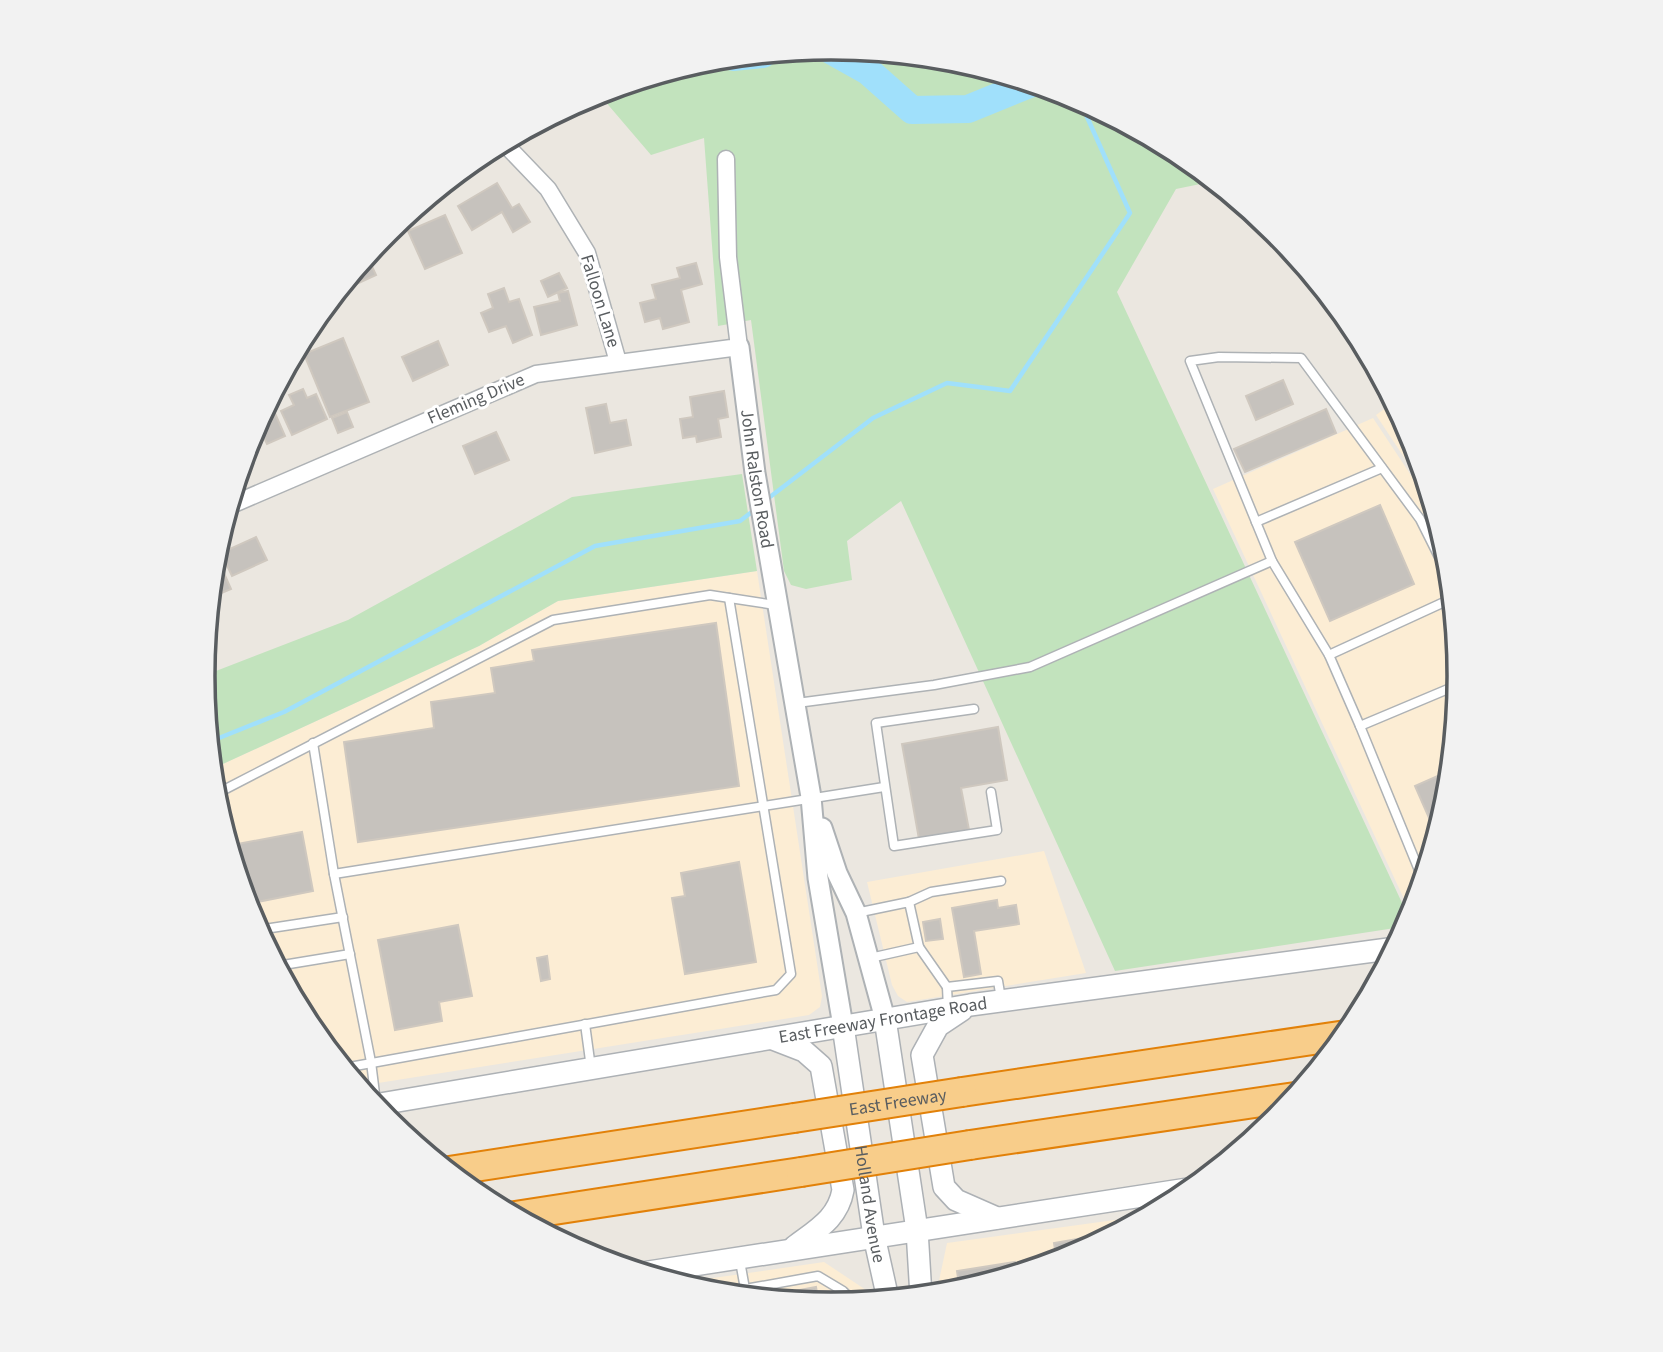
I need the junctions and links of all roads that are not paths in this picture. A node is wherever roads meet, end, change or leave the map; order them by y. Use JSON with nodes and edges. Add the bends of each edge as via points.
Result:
{"nodes":[{"id":1,"x":510,"y":150,"type":"edge"},
{"id":2,"x":726,"y":159,"type":"dead end"},
{"id":3,"x":739,"y":347,"type":"junction"},
{"id":4,"x":618,"y":362,"type":"junction"},
{"id":5,"x":1382,"y":468,"type":"junction"},
{"id":6,"x":241,"y":501,"type":"edge"},
{"id":7,"x":1256,"y":522,"type":"junction"},
{"id":8,"x":1434,"y":548,"type":"edge"},
{"id":9,"x":1272,"y":561,"type":"junction"},
{"id":10,"x":729,"y":598,"type":"junction"},
{"id":11,"x":1444,"y":602,"type":"edge"},
{"id":12,"x":780,"y":605,"type":"junction"},
{"id":13,"x":1329,"y":655,"type":"junction"},
{"id":14,"x":1448,"y":689,"type":"edge"},
{"id":15,"x":796,"y":703,"type":"junction"},
{"id":16,"x":974,"y":709,"type":"dead end"},
{"id":17,"x":1360,"y":726,"type":"junction"},
{"id":18,"x":313,"y":743,"type":"junction"},
{"id":19,"x":884,"y":787,"type":"junction"},
{"id":20,"x":226,"y":789,"type":"edge"},
{"id":21,"x":991,"y":792,"type":"dead end"},
{"id":22,"x":811,"y":797,"type":"junction"},
{"id":23,"x":763,"y":806,"type":"junction"},
{"id":24,"x":1417,"y":866,"type":"edge"},
{"id":25,"x":334,"y":874,"type":"junction"},
{"id":26,"x":1001,"y":881,"type":"dead end"},
{"id":27,"x":909,"y":902,"type":"junction"},
{"id":28,"x":856,"y":913,"type":"junction"},
{"id":29,"x":342,"y":917,"type":"junction"},
{"id":30,"x":269,"y":928,"type":"edge"},
{"id":31,"x":919,"y":947,"type":"junction"},
{"id":32,"x":1384,"y":950,"type":"edge"},
{"id":33,"x":350,"y":954,"type":"junction"},
{"id":34,"x":870,"y":958,"type":"junction"},
{"id":35,"x":287,"y":964,"type":"edge"},
{"id":36,"x":947,"y":987,"type":"junction"},
{"id":37,"x":1001,"y":1001,"type":"junction"},
{"id":38,"x":949,"y":1014,"type":"junction"},
{"id":39,"x":885,"y":1019,"type":"junction"},
{"id":40,"x":1341,"y":1023,"type":"edge"},
{"id":41,"x":585,"y":1024,"type":"junction"},
{"id":42,"x":844,"y":1026,"type":"junction"},
{"id":43,"x":1331,"y":1037,"type":"edge"},
{"id":44,"x":769,"y":1038,"type":"junction"},
{"id":45,"x":1198,"y":1058,"type":"junction"},
{"id":46,"x":371,"y":1062,"type":"junction"},
{"id":47,"x":354,"y":1066,"type":"edge"},
{"id":48,"x":591,"y":1068,"type":"junction"},
{"id":49,"x":373,"y":1088,"type":"edge"},
{"id":50,"x":1279,"y":1099,"type":"edge"},
{"id":51,"x":387,"y":1103,"type":"edge"},
{"id":52,"x":1276,"y":1103,"type":"edge"},
{"id":53,"x":1247,"y":1104,"type":"junction"},
{"id":54,"x":462,"y":1169,"type":"edge"},
{"id":55,"x":1166,"y":1194,"type":"edge"},
{"id":56,"x":530,"y":1214,"type":"edge"},
{"id":57,"x":997,"y":1218,"type":"junction"},
{"id":58,"x":917,"y":1230,"type":"junction"},
{"id":59,"x":874,"y":1236,"type":"junction"},
{"id":60,"x":792,"y":1249,"type":"junction"},
{"id":61,"x":740,"y":1258,"type":"junction"},
{"id":62,"x":666,"y":1269,"type":"edge"},
{"id":63,"x":745,"y":1286,"type":"edge"},
{"id":64,"x":920,"y":1286,"type":"edge"},
{"id":65,"x":754,"y":1287,"type":"edge"},
{"id":66,"x":886,"y":1290,"type":"edge"},
{"id":67,"x":844,"y":1292,"type":"edge"}],
"edges":[{"from":1,"to":4,"type":"street","name":"Falloon Lane","via":[[548,189],[587,253]]},
{"from":2,"to":3,"type":"street","name":"John Ralston Road","via":[[728,257]]},
{"from":3,"to":4,"type":"street","name":"Fleming Drive"},
{"from":3,"to":12,"type":"street","name":"John Ralston Road","via":[[755,473]]},
{"from":4,"to":6,"type":"street","name":"Fleming Drive","via":[[536,374]]},
{"from":5,"to":7,"type":"lane"},
{"from":5,"to":7,"type":"lane","via":[[1301,358],[1190,361]]},
{"from":5,"to":8,"type":"lane"},
{"from":7,"to":9,"type":"lane"},
{"from":9,"to":13,"type":"lane"},
{"from":9,"to":15,"type":"lane","via":[[1030,667]]},
{"from":10,"to":12,"type":"lane"},
{"from":10,"to":18,"type":"lane","via":[[710,595],[553,620]]},
{"from":10,"to":23,"type":"lane"},
{"from":11,"to":13,"type":"lane"},
{"from":12,"to":15,"type":"street","name":"John Ralston Road"},
{"from":13,"to":17,"type":"lane"},
{"from":14,"to":17,"type":"lane"},
{"from":15,"to":22,"type":"street","name":"John Ralston Road"},
{"from":16,"to":19,"type":"lane","via":[[876,723]]},
{"from":17,"to":24,"type":"lane"},
{"from":18,"to":20,"type":"lane"},
{"from":18,"to":25,"type":"lane"},
{"from":19,"to":21,"type":"lane","via":[[894,846],[996,830]]},
{"from":19,"to":22,"type":"lane"},
{"from":22,"to":23,"type":"lane"},
{"from":22,"to":28,"type":"street","name":"John Ralston Road"},
{"from":22,"to":42,"type":"street","name":"John Ralston Road","via":[[818,878]]},
{"from":23,"to":25,"type":"lane"},
{"from":23,"to":41,"type":"lane","via":[[791,974],[776,990]]},
{"from":25,"to":29,"type":"lane"},
{"from":26,"to":27,"type":"lane","via":[[931,892]]},
{"from":27,"to":28,"type":"lane"},
{"from":27,"to":31,"type":"lane"},
{"from":28,"to":34,"type":"street","name":"John Ralston Road"},
{"from":29,"to":30,"type":"lane"},
{"from":29,"to":33,"type":"lane"},
{"from":31,"to":34,"type":"lane"},
{"from":31,"to":36,"type":"lane"},
{"from":32,"to":37,"type":"main road","name":"East Freeway Frontage Road"},
{"from":33,"to":35,"type":"lane"},
{"from":33,"to":46,"type":"lane"},
{"from":34,"to":39,"type":"street","name":"John Ralston Road"},
{"from":36,"to":37,"type":"lane","via":[[998,981]]},
{"from":36,"to":38,"type":"lane"},
{"from":37,"to":38,"type":"main road","name":"East Freeway Frontage Road","via":[[970,1005]]},
{"from":38,"to":39,"type":"main road","name":"East Freeway Frontage Road"},
{"from":38,"to":57,"type":"main road","via":[[922,1055],[944,1187],[956,1200]]},
{"from":39,"to":42,"type":"main road","name":"East Freeway Frontage Road"},
{"from":39,"to":58,"type":"main road","name":"John Ralston Road"},
{"from":40,"to":45,"type":"highway"},
{"from":41,"to":46,"type":"lane"},
{"from":41,"to":48,"type":"lane"},
{"from":42,"to":44,"type":"main road","name":"East Freeway Frontage Road"},
{"from":42,"to":59,"type":"main road","name":"Holland Avenue"},
{"from":43,"to":45,"type":"highway","name":"East Freeway"},
{"from":44,"to":48,"type":"main road","name":"East Freeway Frontage Road"},
{"from":44,"to":60,"type":"main road","via":[[804,1051],[821,1066],[843,1190],[841,1205],[831,1219]]},
{"from":45,"to":54,"type":"highway","name":"East Freeway","bridge":true},
{"from":46,"to":47,"type":"lane"},
{"from":46,"to":49,"type":"lane"},
{"from":48,"to":51,"type":"main road","name":"East Freeway Frontage Road"},
{"from":50,"to":53,"type":"highway"},
{"from":52,"to":53,"type":"highway"},
{"from":53,"to":56,"type":"highway","bridge":true},
{"from":55,"to":57,"type":"main road"},
{"from":57,"to":58,"type":"main road"},
{"from":58,"to":59,"type":"main road"},
{"from":58,"to":64,"type":"main road"},
{"from":59,"to":60,"type":"main road"},
{"from":59,"to":66,"type":"main road","name":"Holland Avenue"},
{"from":60,"to":61,"type":"main road"},
{"from":61,"to":62,"type":"main road"},
{"from":61,"to":63,"type":"lane"},
{"from":65,"to":67,"type":"lane","via":[[818,1276]]}]}
